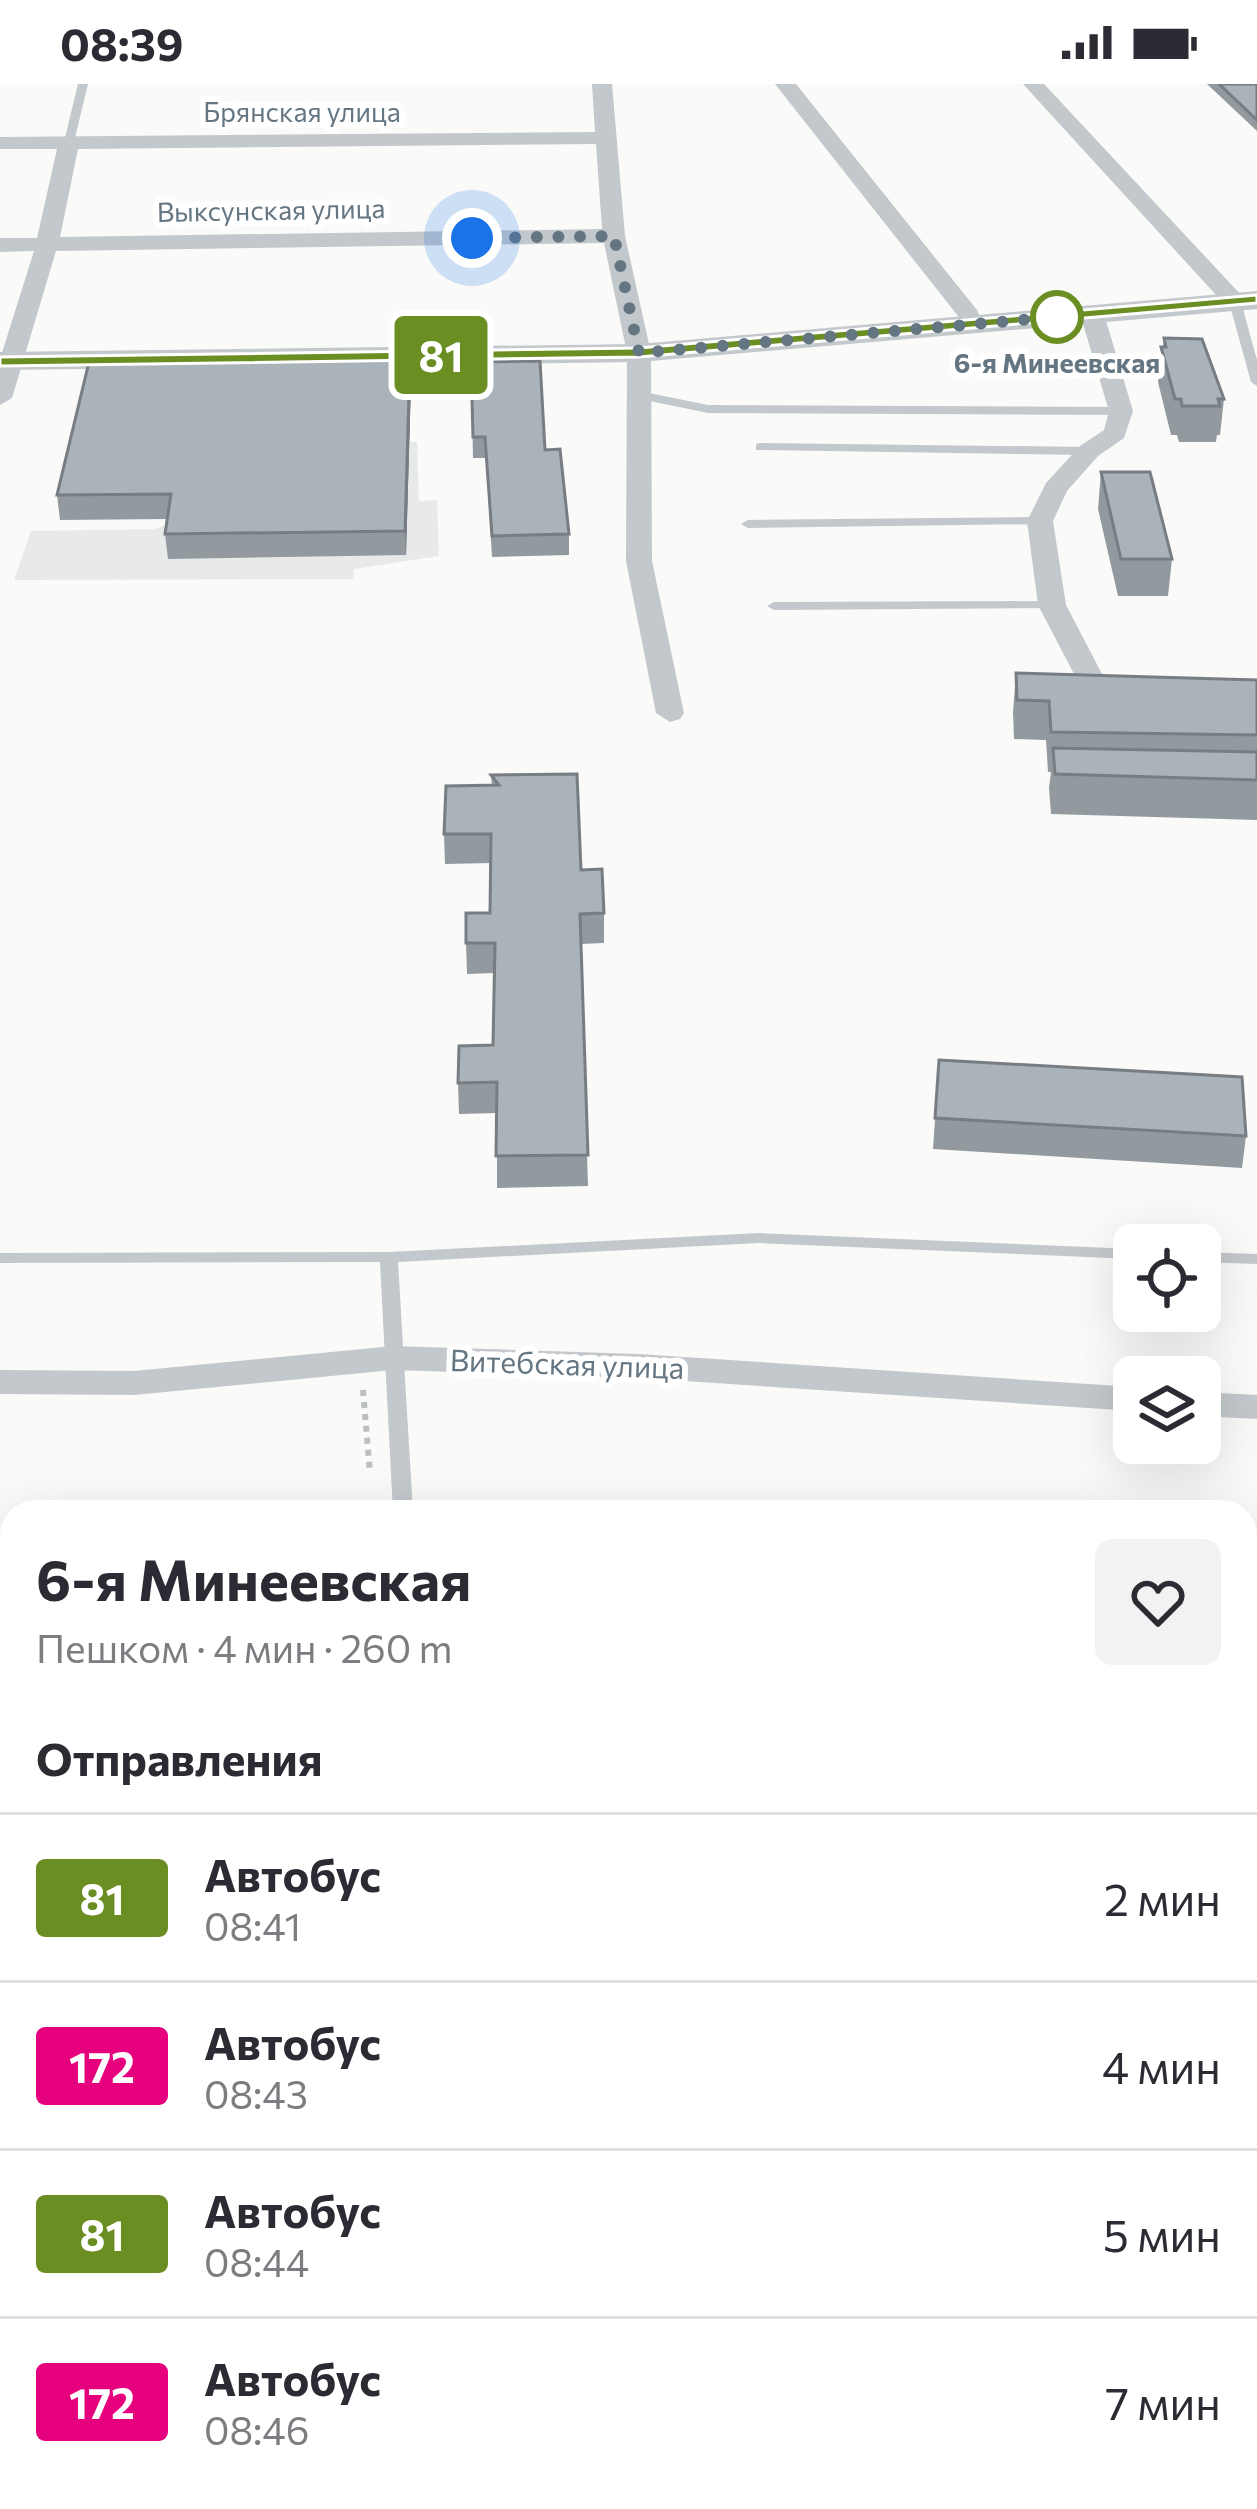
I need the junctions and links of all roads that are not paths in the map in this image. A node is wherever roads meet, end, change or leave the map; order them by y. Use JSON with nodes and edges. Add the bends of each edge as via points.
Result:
{"nodes":[{"id":1,"x":83,"y":84,"type":"edge"},
{"id":2,"x":602,"y":84,"type":"edge"},
{"id":3,"x":785,"y":84,"type":"edge"},
{"id":4,"x":1033,"y":84,"type":"edge"},
{"id":5,"x":604,"y":138,"type":"junction"},
{"id":6,"x":69,"y":142,"type":"junction"},
{"id":7,"x":0,"y":143,"type":"edge"},
{"id":8,"x":614,"y":236,"type":"junction"},
{"id":9,"x":0,"y":245,"type":"edge"},
{"id":10,"x":47,"y":245,"type":"junction"},
{"id":11,"x":1246,"y":301,"type":"edge"},
{"id":12,"x":1092,"y":314,"type":"junction"},
{"id":13,"x":971,"y":324,"type":"junction"},
{"id":14,"x":639,"y":353,"type":"junction"},
{"id":15,"x":5,"y":361,"type":"edge"},
{"id":16,"x":1257,"y":382,"type":"edge"},
{"id":17,"x":639,"y":395,"type":"junction"},
{"id":18,"x":0,"y":398,"type":"edge"},
{"id":19,"x":1121,"y":411,"type":"junction"},
{"id":20,"x":760,"y":447,"type":"dead end"},
{"id":21,"x":1089,"y":451,"type":"junction"},
{"id":22,"x":1040,"y":521,"type":"junction"},
{"id":23,"x":748,"y":524,"type":"dead end"},
{"id":24,"x":1052,"y":605,"type":"junction"},
{"id":25,"x":775,"y":606,"type":"dead end"},
{"id":26,"x":1061,"y":695,"type":"edge"},
{"id":27,"x":670,"y":713,"type":"dead end"},
{"id":28,"x":1113,"y":1253,"type":"edge"},
{"id":29,"x":389,"y":1257,"type":"junction"},
{"id":30,"x":0,"y":1258,"type":"edge"},
{"id":31,"x":1221,"y":1258,"type":"edge"},
{"id":32,"x":1257,"y":1259,"type":"edge"},
{"id":33,"x":377,"y":1360,"type":"junction"},
{"id":34,"x":0,"y":1382,"type":"edge"},
{"id":35,"x":1113,"y":1398,"type":"edge"},
{"id":36,"x":1221,"y":1405,"type":"edge"},
{"id":37,"x":1257,"y":1407,"type":"edge"},
{"id":38,"x":401,"y":1500,"type":"edge"}],
"edges":[{"from":1,"to":6,"type":"lane"},
{"from":2,"to":5,"type":"street"},
{"from":3,"to":13,"type":"street"},
{"from":4,"to":11,"type":"street"},
{"from":5,"to":6,"type":"street","name":"Брянская улица"},
{"from":5,"to":8,"type":"street"},
{"from":6,"to":7,"type":"street","name":"Брянская улица"},
{"from":6,"to":10,"type":"street"},
{"from":8,"to":10,"type":"street","name":"Выксунская улица"},
{"from":8,"to":14,"type":"street"},
{"from":9,"to":10,"type":"street","name":"Выксунская улица"},
{"from":10,"to":15,"type":"street"},
{"from":11,"to":12,"type":"street"},
{"from":11,"to":16,"type":"lane"},
{"from":12,"to":13,"type":"street"},
{"from":12,"to":19,"type":"street"},
{"from":13,"to":14,"type":"street"},
{"from":14,"to":15,"type":"street"},
{"from":14,"to":17,"type":"street"},
{"from":15,"to":18,"type":"street"},
{"from":17,"to":19,"type":"lane","via":[[708,410]]},
{"from":17,"to":27,"type":"street","via":[[638,561]]},
{"from":19,"to":21,"type":"street","via":[[1115,433]]},
{"from":20,"to":21,"type":"lane"},
{"from":21,"to":22,"type":"street","via":[[1055,488]]},
{"from":22,"to":23,"type":"lane"},
{"from":22,"to":24,"type":"street"},
{"from":24,"to":25,"type":"lane"},
{"from":24,"to":26,"type":"street","via":[[1110,696]]},
{"from":28,"to":29,"type":"lane","via":[[759,1238]]},
{"from":29,"to":30,"type":"lane"},
{"from":29,"to":33,"type":"lane"},
{"from":31,"to":32,"type":"lane"},
{"from":33,"to":34,"type":"street","name":"Витебская улица","via":[[134,1383]]},
{"from":33,"to":35,"type":"street","name":"Витебская улица","via":[[639,1366]]},
{"from":33,"to":38,"type":"lane"},
{"from":36,"to":37,"type":"street"}]}
